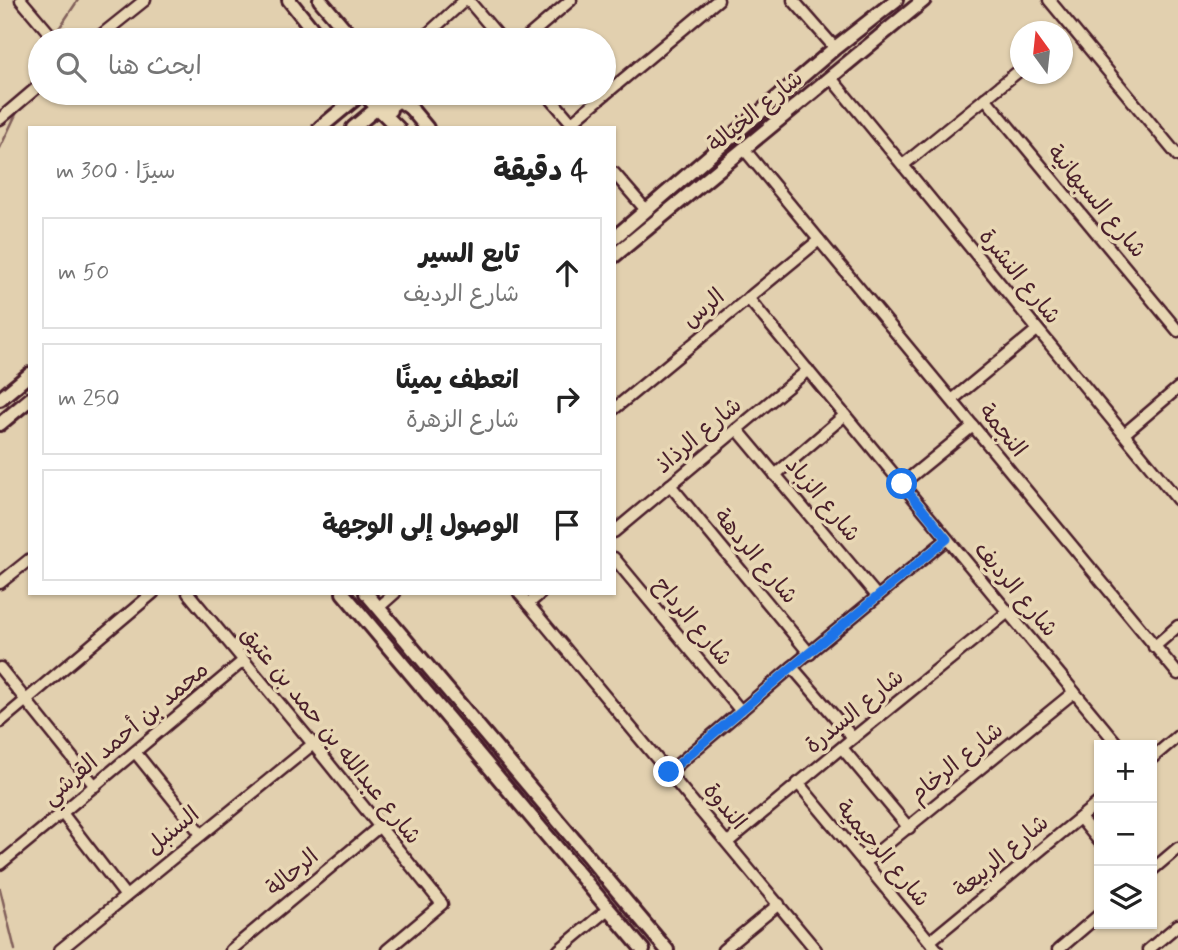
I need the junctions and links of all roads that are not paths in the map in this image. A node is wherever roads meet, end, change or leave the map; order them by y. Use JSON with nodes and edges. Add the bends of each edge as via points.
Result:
{"nodes":[{"id":1,"x":21,"y":0,"type":"edge"},
{"id":2,"x":145,"y":0,"type":"edge"},
{"id":3,"x":289,"y":0,"type":"edge"},
{"id":4,"x":320,"y":0,"type":"edge"},
{"id":5,"x":466,"y":0,"type":"edge"},
{"id":6,"x":571,"y":0,"type":"edge"},
{"id":7,"x":719,"y":0,"type":"edge"},
{"id":8,"x":793,"y":0,"type":"edge"},
{"id":9,"x":897,"y":0,"type":"edge"},
{"id":10,"x":924,"y":0,"type":"edge"},
{"id":11,"x":1049,"y":0,"type":"edge"},
{"id":12,"x":911,"y":11,"type":"junction"},
{"id":13,"x":1066,"y":21,"type":"edge"},
{"id":14,"x":865,"y":25,"type":"junction"},
{"id":15,"x":45,"y":28,"type":"edge"},
{"id":16,"x":110,"y":28,"type":"edge"},
{"id":17,"x":311,"y":28,"type":"edge"},
{"id":18,"x":344,"y":28,"type":"edge"},
{"id":19,"x":434,"y":28,"type":"edge"},
{"id":20,"x":491,"y":28,"type":"edge"},
{"id":21,"x":538,"y":28,"type":"edge"},
{"id":22,"x":1073,"y":29,"type":"edge"},
{"id":23,"x":871,"y":44,"type":"junction"},
{"id":24,"x":835,"y":48,"type":"junction"},
{"id":25,"x":831,"y":78,"type":"junction"},
{"id":26,"x":1010,"y":78,"type":"edge"},
{"id":27,"x":616,"y":89,"type":"edge"},
{"id":28,"x":28,"y":95,"type":"edge"},
{"id":29,"x":985,"y":98,"type":"junction"},
{"id":30,"x":348,"y":105,"type":"edge"},
{"id":31,"x":374,"y":105,"type":"edge"},
{"id":32,"x":381,"y":105,"type":"edge"},
{"id":33,"x":392,"y":105,"type":"edge"},
{"id":34,"x":406,"y":105,"type":"edge"},
{"id":35,"x":408,"y":105,"type":"edge"},
{"id":36,"x":556,"y":105,"type":"edge"},
{"id":37,"x":597,"y":105,"type":"edge"},
{"id":38,"x":377,"y":108,"type":"junction"},
{"id":39,"x":412,"y":109,"type":"junction"},
{"id":40,"x":0,"y":119,"type":"edge"},
{"id":41,"x":396,"y":125,"type":"edge"},
{"id":42,"x":574,"y":125,"type":"edge"},
{"id":43,"x":322,"y":126,"type":"edge"},
{"id":44,"x":355,"y":126,"type":"edge"},
{"id":45,"x":425,"y":126,"type":"edge"},
{"id":46,"x":744,"y":149,"type":"junction"},
{"id":47,"x":1178,"y":156,"type":"edge"},
{"id":48,"x":903,"y":165,"type":"junction"},
{"id":49,"x":616,"y":175,"type":"edge"},
{"id":50,"x":646,"y":210,"type":"junction"},
{"id":51,"x":616,"y":235,"type":"edge"},
{"id":52,"x":819,"y":240,"type":"junction"},
{"id":53,"x":616,"y":254,"type":"edge"},
{"id":54,"x":748,"y":298,"type":"junction"},
{"id":55,"x":1037,"y":330,"type":"junction"},
{"id":56,"x":1178,"y":331,"type":"edge"},
{"id":57,"x":808,"y":370,"type":"junction"},
{"id":58,"x":28,"y":376,"type":"edge"},
{"id":59,"x":1178,"y":388,"type":"edge"},
{"id":60,"x":0,"y":399,"type":"edge"},
{"id":61,"x":951,"y":400,"type":"junction"},
{"id":62,"x":28,"y":401,"type":"edge"},
{"id":63,"x":616,"y":407,"type":"edge"},
{"id":64,"x":845,"y":415,"type":"junction"},
{"id":65,"x":0,"y":424,"type":"edge"},
{"id":66,"x":973,"y":426,"type":"junction"},
{"id":67,"x":737,"y":429,"type":"junction"},
{"id":68,"x":1124,"y":434,"type":"junction"},
{"id":69,"x":775,"y":475,"type":"junction"},
{"id":70,"x":902,"y":484,"type":"junction"},
{"id":71,"x":670,"y":485,"type":"junction"},
{"id":72,"x":1178,"y":500,"type":"edge"},
{"id":73,"x":616,"y":530,"type":"edge"},
{"id":74,"x":947,"y":539,"type":"junction"},
{"id":75,"x":616,"y":560,"type":"edge"},
{"id":76,"x":28,"y":561,"type":"edge"},
{"id":77,"x":0,"y":583,"type":"edge"},
{"id":78,"x":151,"y":595,"type":"edge"},
{"id":79,"x":190,"y":595,"type":"edge"},
{"id":80,"x":345,"y":595,"type":"edge"},
{"id":81,"x":368,"y":595,"type":"edge"},
{"id":82,"x":393,"y":595,"type":"edge"},
{"id":83,"x":521,"y":595,"type":"edge"},
{"id":84,"x":539,"y":595,"type":"edge"},
{"id":85,"x":877,"y":596,"type":"junction"},
{"id":86,"x":528,"y":604,"type":"junction"},
{"id":87,"x":378,"y":608,"type":"junction"},
{"id":88,"x":1008,"y":612,"type":"junction"},
{"id":89,"x":1178,"y":626,"type":"edge"},
{"id":90,"x":1154,"y":646,"type":"junction"},
{"id":91,"x":810,"y":654,"type":"junction"},
{"id":92,"x":243,"y":661,"type":"junction"},
{"id":93,"x":792,"y":667,"type":"junction"},
{"id":94,"x":0,"y":668,"type":"edge"},
{"id":95,"x":1178,"y":674,"type":"edge"},
{"id":96,"x":1074,"y":692,"type":"junction"},
{"id":97,"x":27,"y":701,"type":"junction"},
{"id":98,"x":741,"y":711,"type":"junction"},
{"id":99,"x":0,"y":722,"type":"edge"},
{"id":100,"x":1178,"y":736,"type":"edge"},
{"id":101,"x":853,"y":738,"type":"junction"},
{"id":102,"x":1114,"y":740,"type":"edge"},
{"id":103,"x":313,"y":744,"type":"junction"},
{"id":104,"x":842,"y":748,"type":"junction"},
{"id":105,"x":135,"y":752,"type":"junction"},
{"id":106,"x":1157,"y":754,"type":"edge"},
{"id":107,"x":669,"y":772,"type":"junction"},
{"id":108,"x":798,"y":783,"type":"junction"},
{"id":109,"x":95,"y":786,"type":"junction"},
{"id":110,"x":1098,"y":803,"type":"edge"},
{"id":111,"x":62,"y":813,"type":"junction"},
{"id":112,"x":1080,"y":818,"type":"junction"},
{"id":113,"x":380,"y":827,"type":"junction"},
{"id":114,"x":909,"y":828,"type":"junction"},
{"id":115,"x":201,"y":834,"type":"junction"},
{"id":116,"x":1094,"y":835,"type":"edge"},
{"id":117,"x":727,"y":842,"type":"junction"},
{"id":118,"x":1178,"y":848,"type":"edge"},
{"id":119,"x":864,"y":863,"type":"junction"},
{"id":120,"x":0,"y":864,"type":"edge"},
{"id":121,"x":1157,"y":866,"type":"edge"},
{"id":122,"x":125,"y":895,"type":"junction"},
{"id":123,"x":779,"y":904,"type":"junction"},
{"id":124,"x":608,"y":909,"type":"junction"},
{"id":125,"x":1094,"y":919,"type":"edge"},
{"id":126,"x":1178,"y":925,"type":"edge"},
{"id":127,"x":930,"y":942,"type":"junction"},
{"id":128,"x":234,"y":949,"type":"edge"},
{"id":129,"x":60,"y":950,"type":"edge"},
{"id":130,"x":387,"y":950,"type":"edge"},
{"id":131,"x":559,"y":950,"type":"edge"},
{"id":132,"x":643,"y":950,"type":"edge"},
{"id":133,"x":667,"y":950,"type":"edge"},
{"id":134,"x":723,"y":950,"type":"edge"},
{"id":135,"x":817,"y":950,"type":"edge"},
{"id":136,"x":937,"y":950,"type":"edge"},
{"id":137,"x":1059,"y":950,"type":"edge"},
{"id":138,"x":1148,"y":950,"type":"edge"}],
"edges":[{"from":1,"to":15,"type":"street"},
{"from":2,"to":16,"type":"street"},
{"from":3,"to":17,"type":"street"},
{"from":4,"to":18,"type":"street"},
{"from":5,"to":19,"type":"street"},
{"from":5,"to":20,"type":"street"},
{"from":6,"to":21,"type":"street"},
{"from":7,"to":27,"type":"street"},
{"from":8,"to":24,"type":"street"},
{"from":9,"to":12,"type":"street","via":[[900,15]]},
{"from":9,"to":14,"type":"street","name":"شارع الخيالة"},
{"from":10,"to":12,"type":"street","name":"شارع الخيالة"},
{"from":11,"to":13,"type":"street"},
{"from":12,"to":23,"type":"street","name":"شارع الخيالة"},
{"from":14,"to":23,"type":"street","via":[[878,21],[883,26]]},
{"from":14,"to":24,"type":"street","name":"شارع الخيالة"},
{"from":22,"to":47,"type":"street"},
{"from":23,"to":25,"type":"street","name":"شارع الخيالة"},
{"from":24,"to":50,"type":"street","name":"شارع الخيالة"},
{"from":25,"to":46,"type":"street","name":"شارع الخيالة"},
{"from":25,"to":48,"type":"street","name":"شارع النشرة"},
{"from":26,"to":29,"type":"street"},
{"from":28,"to":40,"type":"street"},
{"from":29,"to":48,"type":"street"},
{"from":29,"to":56,"type":"street","name":"شارع السبهانية"},
{"from":30,"to":43,"type":"street"},
{"from":31,"to":38,"type":"street"},
{"from":32,"to":38,"type":"street"},
{"from":33,"to":41,"type":"street"},
{"from":34,"to":39,"type":"street"},
{"from":35,"to":39,"type":"street"},
{"from":36,"to":42,"type":"street"},
{"from":37,"to":42,"type":"street"},
{"from":38,"to":41,"type":"street"},
{"from":38,"to":44,"type":"street"},
{"from":39,"to":45,"type":"street"},
{"from":46,"to":52,"type":"street","name":"النجمة"},
{"from":46,"to":53,"type":"street","name":"شارع الخيالة"},
{"from":48,"to":55,"type":"street","name":"شارع النشرة"},
{"from":49,"to":50,"type":"street"},
{"from":50,"to":51,"type":"street","name":"شارع الخيالة"},
{"from":52,"to":54,"type":"street","name":"الرس"},
{"from":52,"to":61,"type":"street","name":"النجمة"},
{"from":54,"to":57,"type":"street","name":"شارع الرديف"},
{"from":54,"to":63,"type":"street","name":"الرس"},
{"from":55,"to":61,"type":"street"},
{"from":55,"to":68,"type":"street","name":"شارع النشرة"},
{"from":57,"to":64,"type":"street","name":"شارع الرديف"},
{"from":57,"to":67,"type":"street","name":"شارع الرذاذ"},
{"from":58,"to":60,"type":"street"},
{"from":59,"to":68,"type":"street"},
{"from":61,"to":66,"type":"street","name":"النجمة"},
{"from":62,"to":65,"type":"street"},
{"from":64,"to":69,"type":"street"},
{"from":64,"to":70,"type":"street","name":"شارع الرديف"},
{"from":66,"to":70,"type":"street"},
{"from":66,"to":90,"type":"street","name":"النجمة"},
{"from":67,"to":69,"type":"street","name":"شارع الزباد"},
{"from":67,"to":71,"type":"street","name":"شارع الرذاذ"},
{"from":68,"to":72,"type":"street","name":"شارع النشرة"},
{"from":69,"to":85,"type":"street","name":"شارع الزباد"},
{"from":70,"to":74,"type":"street","name":"شارع الرديف"},
{"from":71,"to":73,"type":"street","name":"شارع الرذاذ"},
{"from":71,"to":91,"type":"street","name":"شارع الردهة"},
{"from":74,"to":85,"type":"street"},
{"from":74,"to":88,"type":"street","name":"شارع الرديف"},
{"from":75,"to":98,"type":"street","name":"شارع الرداح"},
{"from":76,"to":77,"type":"street"},
{"from":78,"to":97,"type":"street"},
{"from":79,"to":92,"type":"street","name":"شارع عبدالله بن حمد بن عتيق"},
{"from":80,"to":124,"type":"street"},
{"from":81,"to":87,"type":"street"},
{"from":82,"to":87,"type":"street"},
{"from":83,"to":86,"type":"street","name":"الندوة"},
{"from":84,"to":86,"type":"street"},
{"from":85,"to":91,"type":"street"},
{"from":86,"to":107,"type":"street","name":"الندوة"},
{"from":87,"to":133,"type":"street"},
{"from":88,"to":96,"type":"street","name":"شارع الرديف"},
{"from":88,"to":101,"type":"street","name":"شارع السدرة"},
{"from":89,"to":90,"type":"street"},
{"from":90,"to":95,"type":"street","name":"النجمة"},
{"from":91,"to":93,"type":"street"},
{"from":92,"to":103,"type":"street","name":"شارع عبدالله بن حمد بن عتيق"},
{"from":92,"to":105,"type":"street","name":"محمد بن أحمد القرشي"},
{"from":93,"to":98,"type":"street"},
{"from":93,"to":101,"type":"street"},
{"from":94,"to":97,"type":"street"},
{"from":96,"to":102,"type":"street","name":"شارع الرديف"},
{"from":96,"to":114,"type":"street","name":"شارع الرخام"},
{"from":97,"to":99,"type":"street"},
{"from":97,"to":109,"type":"street"},
{"from":98,"to":107,"type":"street"},
{"from":100,"to":106,"type":"street"},
{"from":101,"to":104,"type":"street","name":"شارع السدرة"},
{"from":103,"to":113,"type":"street","name":"شارع عبدالله بن حمد بن عتيق"},
{"from":103,"to":115,"type":"street","name":"السنبل"},
{"from":104,"to":108,"type":"street","name":"شارع السدرة"},
{"from":104,"to":114,"type":"street"},
{"from":105,"to":109,"type":"street","name":"محمد بن أحمد القرشي"},
{"from":105,"to":115,"type":"street"},
{"from":107,"to":117,"type":"street","name":"الندوة"},
{"from":108,"to":117,"type":"street","name":"شارع السدرة"},
{"from":108,"to":119,"type":"street","name":"شارع الرحيمية"},
{"from":109,"to":111,"type":"street","name":"محمد بن أحمد القرشي"},
{"from":110,"to":112,"type":"street","name":"شارع الربيعة"},
{"from":111,"to":120,"type":"street","name":"محمد بن أحمد القرشي"},
{"from":111,"to":122,"type":"street"},
{"from":112,"to":116,"type":"street"},
{"from":112,"to":127,"type":"street","name":"شارع الربيعة"},
{"from":113,"to":128,"type":"street","name":"الرحالة"},
{"from":113,"to":130,"type":"street","name":"شارع عبدالله بن حمد بن عتيق","via":[[442,904]]},
{"from":114,"to":119,"type":"street","name":"شارع الرخام"},
{"from":115,"to":122,"type":"street","name":"السنبل"},
{"from":117,"to":123,"type":"street","name":"الندوة"},
{"from":118,"to":121,"type":"street"},
{"from":119,"to":127,"type":"street","name":"شارع الرحيمية"},
{"from":122,"to":129,"type":"street","name":"السنبل"},
{"from":123,"to":134,"type":"street"},
{"from":123,"to":135,"type":"street","name":"الندوة"},
{"from":124,"to":131,"type":"street"},
{"from":124,"to":132,"type":"street"},
{"from":125,"to":137,"type":"street"},
{"from":126,"to":138,"type":"street"},
{"from":127,"to":136,"type":"street","name":"شارع الرحيمية"}]}
